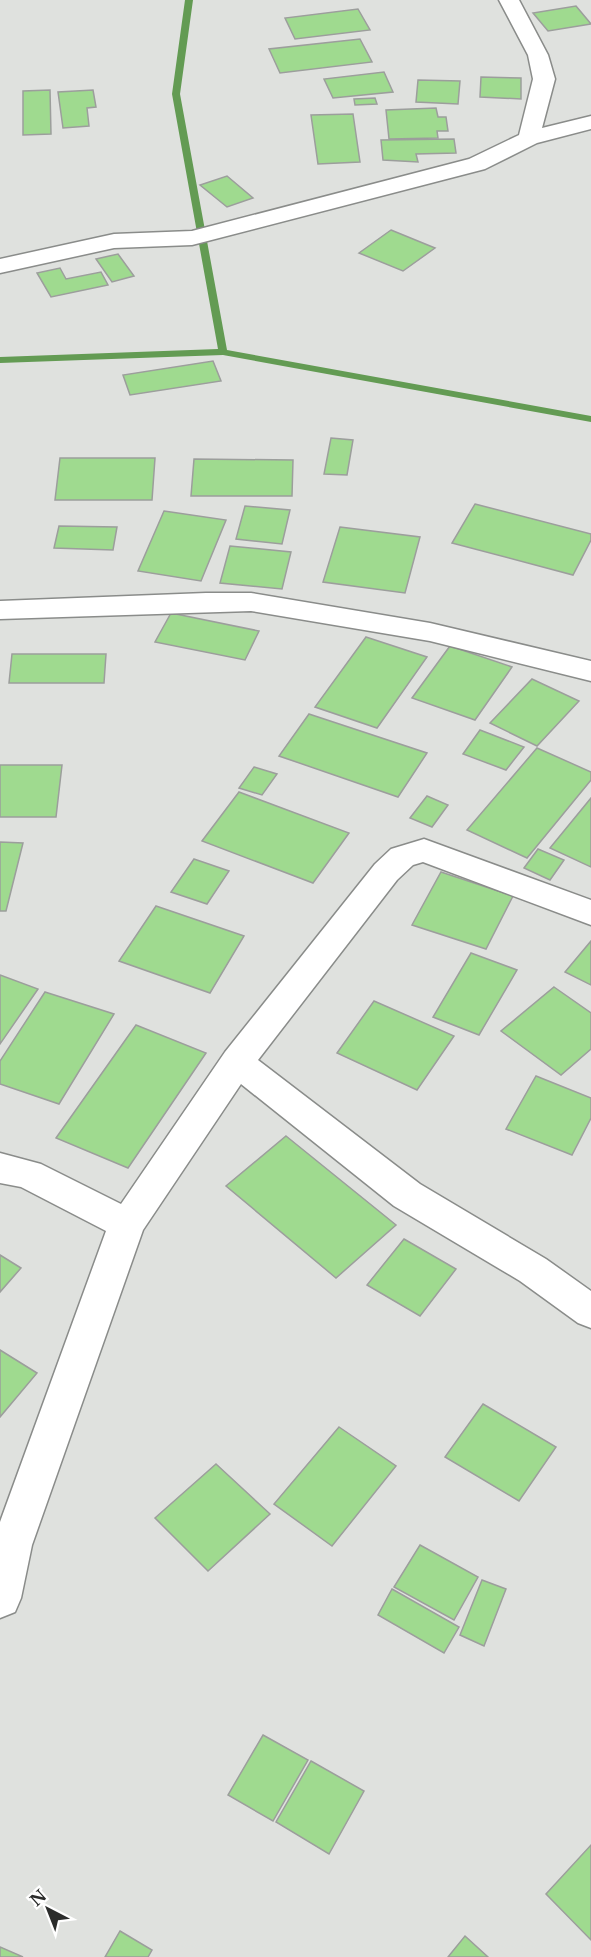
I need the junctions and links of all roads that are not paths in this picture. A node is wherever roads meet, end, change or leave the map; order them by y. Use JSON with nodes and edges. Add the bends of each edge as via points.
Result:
{"nodes":[{"id":1,"x":509,"y":0,"type":"edge"},
{"id":2,"x":591,"y":122,"type":"edge"},
{"id":3,"x":529,"y":138,"type":"junction"},
{"id":4,"x":0,"y":266,"type":"edge"},
{"id":5,"x":0,"y":610,"type":"edge"},
{"id":6,"x":591,"y":671,"type":"edge"},
{"id":7,"x":591,"y":913,"type":"edge"},
{"id":8,"x":237,"y":1062,"type":"junction"},
{"id":9,"x":0,"y":1168,"type":"edge"},
{"id":10,"x":127,"y":1224,"type":"junction"},
{"id":11,"x":591,"y":1312,"type":"edge"},
{"id":12,"x":0,"y":1598,"type":"edge"}],
"edges":[{"from":1,"to":3,"type":"street","via":[[538,55],[544,79]]},
{"from":2,"to":3,"type":"street"},
{"from":3,"to":4,"type":"street","via":[[477,164],[192,238],[114,241]]},
{"from":5,"to":6,"type":"street","via":[[251,602],[430,632]]},
{"from":7,"to":8,"type":"street","via":[[424,850],[402,857],[386,872]]},
{"from":8,"to":10,"type":"street"},
{"from":8,"to":11,"type":"street","via":[[407,1195],[533,1270]]},
{"from":9,"to":10,"type":"street","via":[[28,1174]]},
{"from":10,"to":12,"type":"street","via":[[12,1545]]}]}
